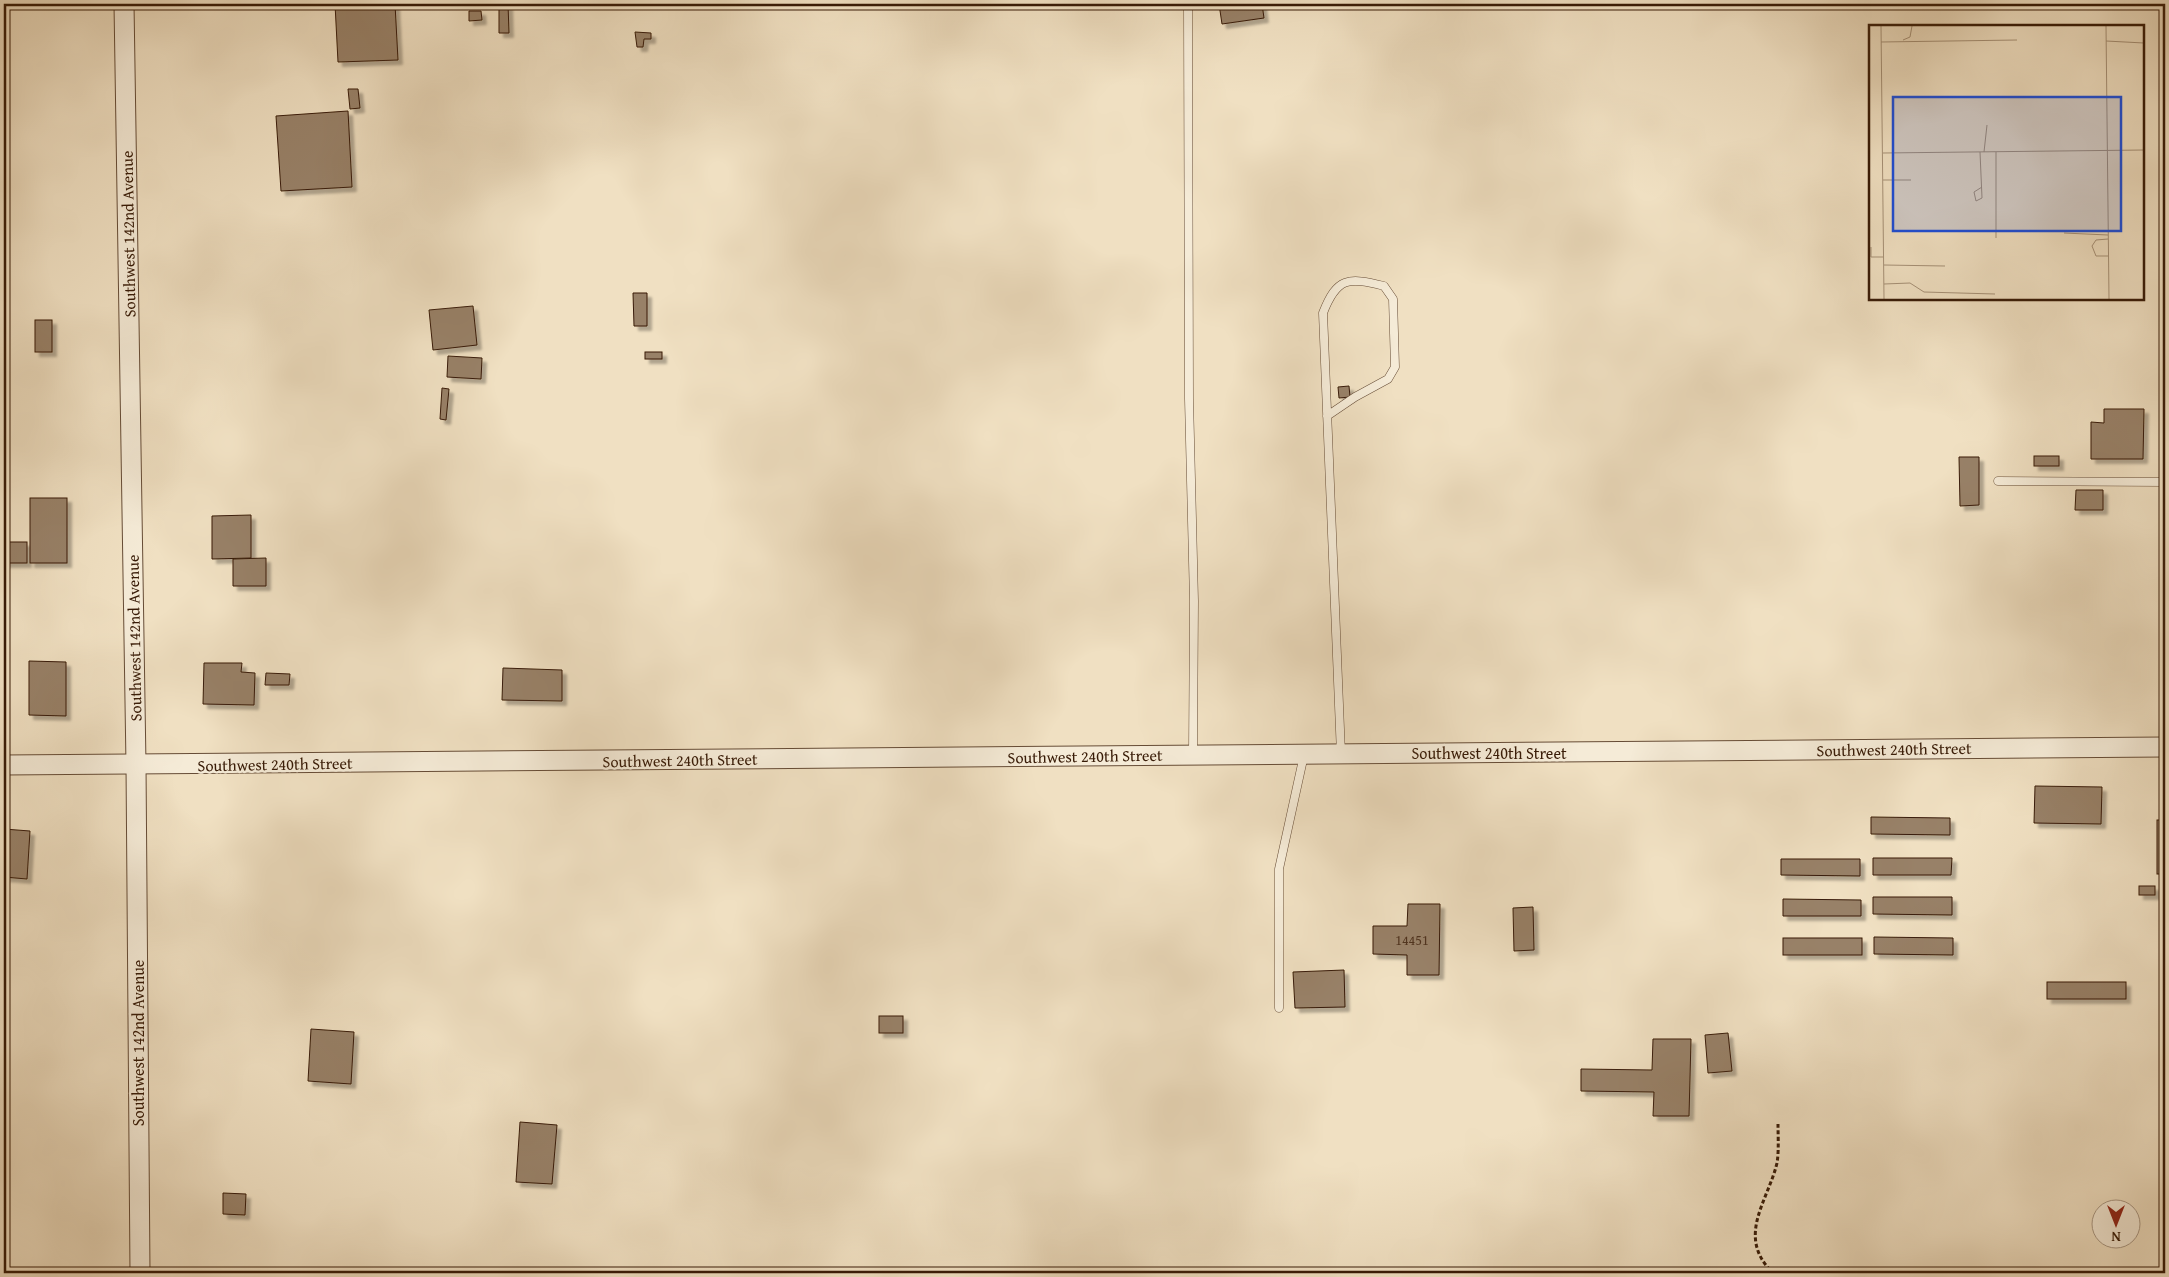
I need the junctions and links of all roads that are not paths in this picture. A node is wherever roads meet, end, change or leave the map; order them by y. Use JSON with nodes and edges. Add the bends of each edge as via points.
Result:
{"nodes":[{"id":1,"x":124,"y":4,"type":"edge"},
{"id":2,"x":1188,"y":4,"type":"edge"},
{"id":3,"x":1328,"y":416,"type":"junction"},
{"id":4,"x":1998,"y":480,"type":"dead end"},
{"id":5,"x":2165,"y":482,"type":"edge"},
{"id":6,"x":2165,"y":747,"type":"edge"},
{"id":7,"x":1304,"y":754,"type":"junction"},
{"id":8,"x":1341,"y":754,"type":"junction"},
{"id":9,"x":1193,"y":756,"type":"junction"},
{"id":10,"x":4,"y":765,"type":"edge"},
{"id":11,"x":136,"y":765,"type":"junction"},
{"id":12,"x":1279,"y":1008,"type":"dead end"},
{"id":13,"x":140,"y":1273,"type":"edge"}],
"edges":[{"from":1,"to":11,"type":"street","name":"Southwest 142nd Avenue"},
{"from":2,"to":9,"type":"lane"},
{"from":3,"to":3,"type":"lane","via":[[1323,313],[1330,295],[1343,282],[1362,280],[1384,286],[1393,299],[1395,367],[1388,379],[1355,396]]},
{"from":3,"to":8,"type":"lane"},
{"from":4,"to":5,"type":"lane"},
{"from":6,"to":8,"type":"street","name":"Southwest 240th Street"},
{"from":7,"to":8,"type":"street","name":"Southwest 240th Street"},
{"from":7,"to":9,"type":"street","name":"Southwest 240th Street"},
{"from":7,"to":12,"type":"lane","via":[[1279,868]]},
{"from":9,"to":11,"type":"street","name":"Southwest 240th Street"},
{"from":10,"to":11,"type":"street","name":"Southwest 240th Street"},
{"from":11,"to":13,"type":"street","name":"Southwest 142nd Avenue"}]}
